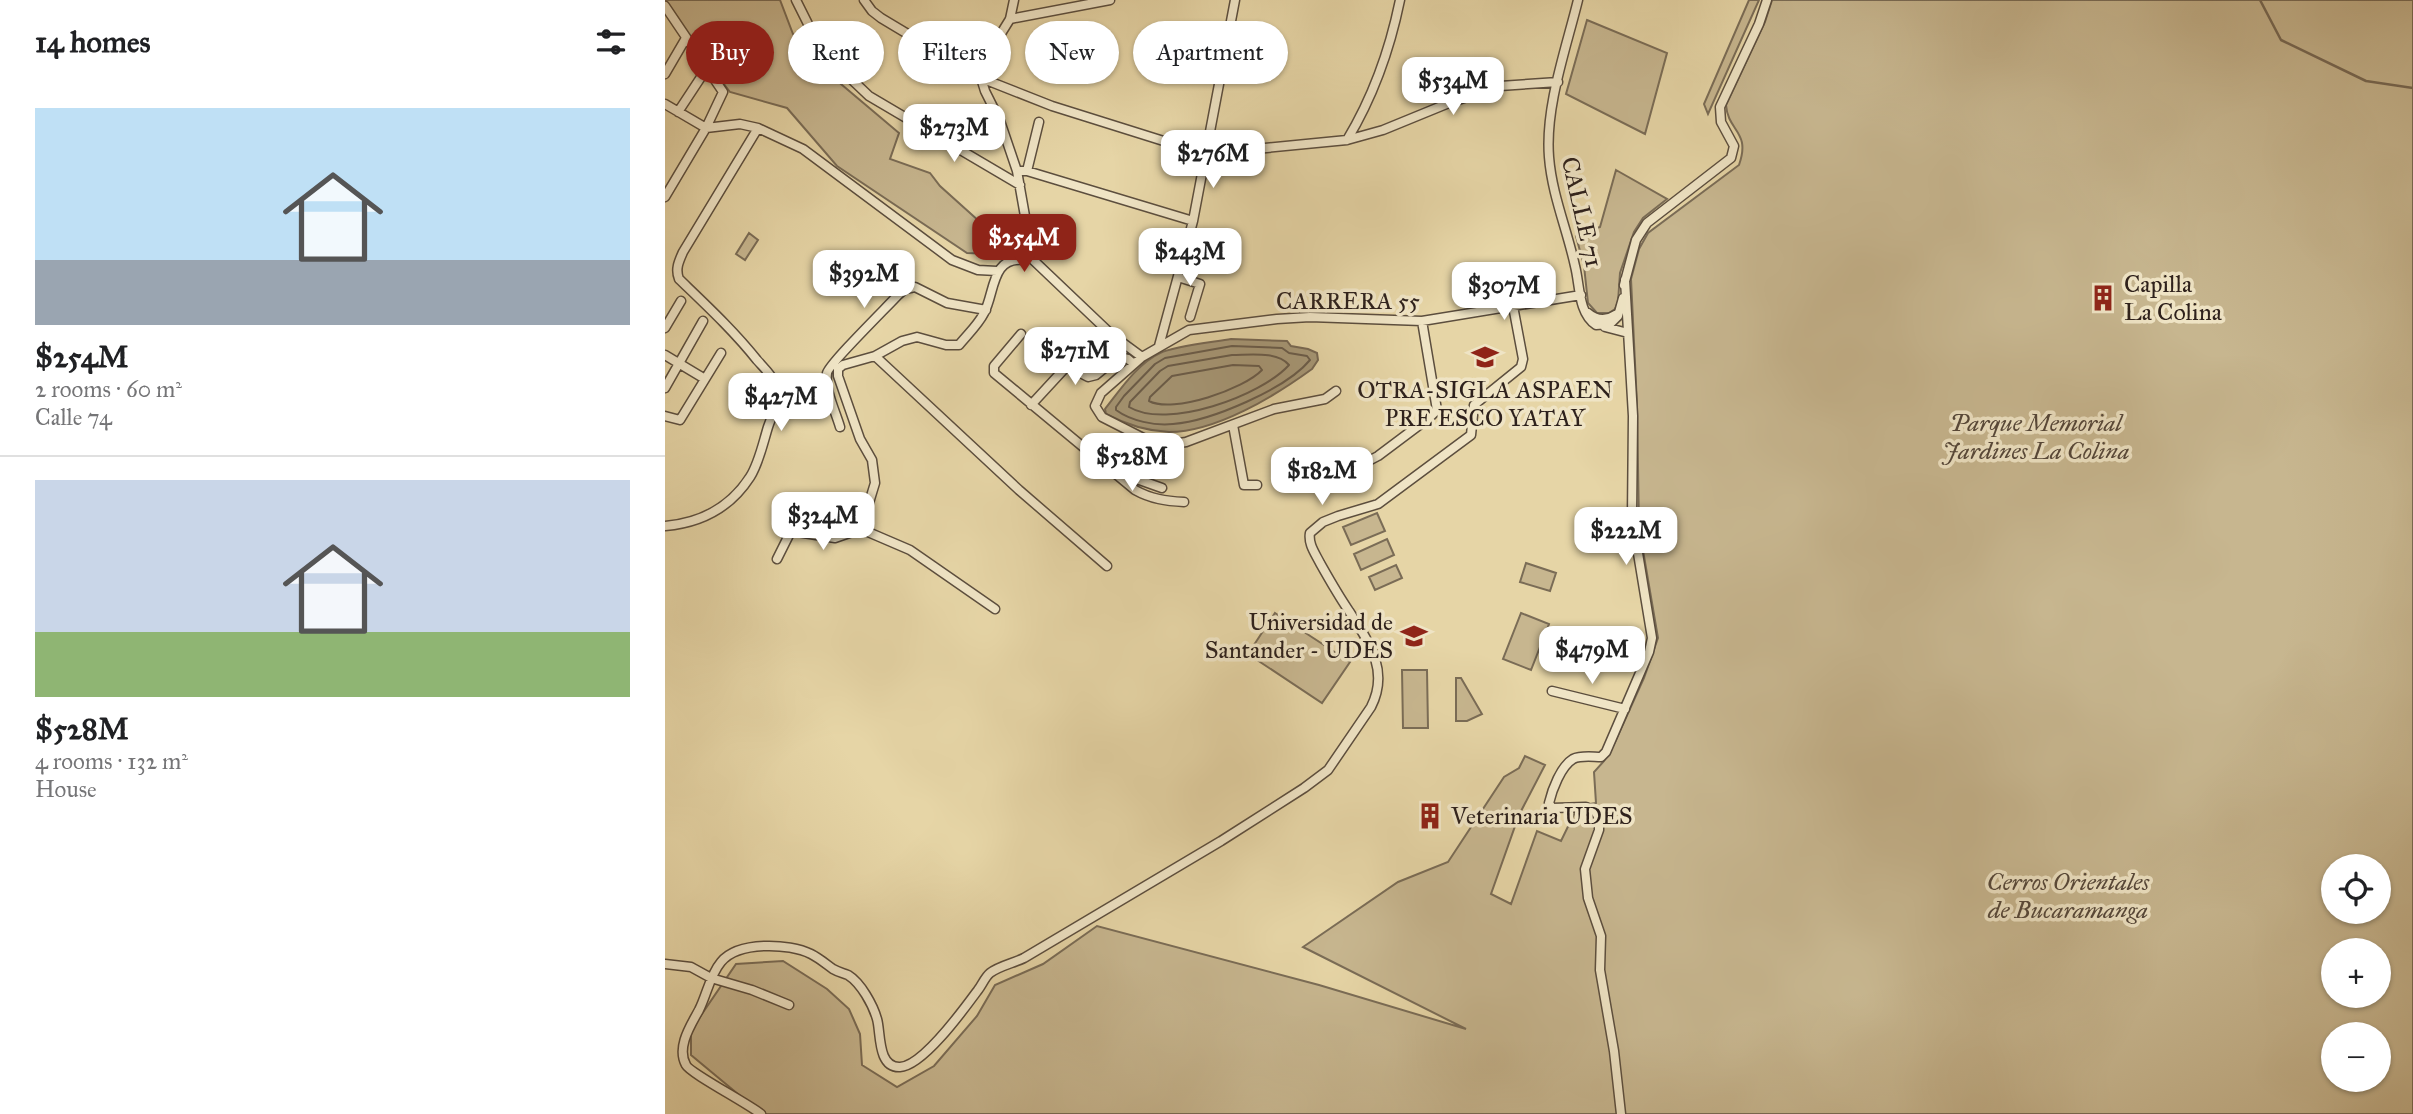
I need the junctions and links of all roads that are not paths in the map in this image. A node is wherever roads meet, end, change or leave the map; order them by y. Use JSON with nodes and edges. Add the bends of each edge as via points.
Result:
{"nodes":[{"id":1,"x":796,"y":0,"type":"edge"},
{"id":2,"x":864,"y":0,"type":"edge"},
{"id":3,"x":1014,"y":0,"type":"edge"},
{"id":4,"x":1110,"y":0,"type":"edge"},
{"id":5,"x":1234,"y":0,"type":"edge"},
{"id":6,"x":1400,"y":0,"type":"edge"},
{"id":7,"x":1578,"y":0,"type":"edge"},
{"id":8,"x":1767,"y":0,"type":"edge"},
{"id":9,"x":666,"y":9,"type":"edge"},
{"id":10,"x":1010,"y":19,"type":"joint"},
{"id":11,"x":898,"y":28,"type":"edge"},
{"id":12,"x":686,"y":38,"type":"joint"},
{"id":13,"x":665,"y":74,"type":"edge"},
{"id":14,"x":1558,"y":82,"type":"junction"},
{"id":15,"x":696,"y":84,"type":"edge"},
{"id":16,"x":716,"y":84,"type":"edge"},
{"id":17,"x":984,"y":84,"type":"edge"},
{"id":18,"x":996,"y":84,"type":"edge"},
{"id":19,"x":665,"y":104,"type":"edge"},
{"id":20,"x":678,"y":112,"type":"junction"},
{"id":21,"x":1039,"y":122,"type":"dead end"},
{"id":22,"x":706,"y":128,"type":"junction"},
{"id":23,"x":758,"y":128,"type":"junction"},
{"id":24,"x":1347,"y":139,"type":"junction"},
{"id":25,"x":1205,"y":154,"type":"junction"},
{"id":26,"x":1017,"y":171,"type":"junction"},
{"id":27,"x":1027,"y":171,"type":"junction"},
{"id":28,"x":1020,"y":185,"type":"junction"},
{"id":29,"x":665,"y":197,"type":"edge"},
{"id":30,"x":1193,"y":221,"type":"junction"},
{"id":31,"x":1029,"y":256,"type":"junction"},
{"id":32,"x":887,"y":264,"type":"dead end"},
{"id":33,"x":997,"y":271,"type":"junction"},
{"id":34,"x":1178,"y":277,"type":"junction"},
{"id":35,"x":1625,"y":280,"type":"junction"},
{"id":36,"x":911,"y":288,"type":"junction"},
{"id":37,"x":1581,"y":295,"type":"junction"},
{"id":38,"x":681,"y":301,"type":"dead end"},
{"id":39,"x":1622,"y":304,"type":"junction"},
{"id":40,"x":1513,"y":306,"type":"junction"},
{"id":41,"x":1584,"y":309,"type":"junction"},
{"id":42,"x":986,"y":310,"type":"junction"},
{"id":43,"x":1190,"y":317,"type":"dead end"},
{"id":44,"x":703,"y":321,"type":"dead end"},
{"id":45,"x":1422,"y":321,"type":"junction"},
{"id":46,"x":1598,"y":325,"type":"junction"},
{"id":47,"x":665,"y":328,"type":"edge"},
{"id":48,"x":1628,"y":333,"type":"junction"},
{"id":49,"x":1021,"y":334,"type":"dead end"},
{"id":50,"x":1159,"y":346,"type":"junction"},
{"id":51,"x":721,"y":353,"type":"dead end"},
{"id":52,"x":665,"y":355,"type":"edge"},
{"id":53,"x":875,"y":356,"type":"junction"},
{"id":54,"x":1142,"y":357,"type":"junction"},
{"id":55,"x":678,"y":363,"type":"junction"},
{"id":56,"x":1131,"y":366,"type":"junction"},
{"id":57,"x":705,"y":379,"type":"junction"},
{"id":58,"x":665,"y":388,"type":"edge"},
{"id":59,"x":1336,"y":391,"type":"dead end"},
{"id":60,"x":1031,"y":405,"type":"junction"},
{"id":61,"x":665,"y":416,"type":"edge"},
{"id":62,"x":1233,"y":425,"type":"junction"},
{"id":63,"x":840,"y":427,"type":"dead end"},
{"id":64,"x":1111,"y":470,"type":"junction"},
{"id":65,"x":1282,"y":482,"type":"dead end"},
{"id":66,"x":1257,"y":485,"type":"dead end"},
{"id":67,"x":1162,"y":488,"type":"dead end"},
{"id":68,"x":1184,"y":502,"type":"dead end"},
{"id":69,"x":665,"y":526,"type":"edge"},
{"id":70,"x":861,"y":529,"type":"junction"},
{"id":71,"x":777,"y":559,"type":"dead end"},
{"id":72,"x":1107,"y":566,"type":"dead end"},
{"id":73,"x":995,"y":609,"type":"dead end"},
{"id":74,"x":1552,"y":691,"type":"dead end"},
{"id":75,"x":1625,"y":709,"type":"junction"},
{"id":76,"x":665,"y":964,"type":"edge"},
{"id":77,"x":711,"y":978,"type":"junction"},
{"id":78,"x":789,"y":1005,"type":"dead end"},
{"id":79,"x":761,"y":1114,"type":"edge"},
{"id":80,"x":1621,"y":1114,"type":"edge"}],
"edges":[{"from":1,"to":28,"type":"street","via":[[815,38],[869,96]]},
{"from":2,"to":11,"type":"street"},
{"from":3,"to":10,"type":"street"},
{"from":4,"to":10,"type":"street"},
{"from":5,"to":25,"type":"street"},
{"from":6,"to":24,"type":"street","via":[[1390,43],[1363,113]]},
{"from":7,"to":14,"type":"street","name":"CALLE 71"},
{"from":8,"to":35,"type":"street","via":[[1720,107],[1733,155],[1647,223],[1636,240]]},
{"from":9,"to":12,"type":"street"},
{"from":12,"to":13,"type":"street"},
{"from":14,"to":24,"type":"street","via":[[1500,86]]},
{"from":14,"to":37,"type":"street","name":"CALLE 71","via":[[1549,127],[1549,163]]},
{"from":15,"to":20,"type":"street"},
{"from":16,"to":22,"type":"street","via":[[722,94]]},
{"from":17,"to":26,"type":"street"},
{"from":18,"to":25,"type":"street"},
{"from":19,"to":20,"type":"street"},
{"from":20,"to":22,"type":"street"},
{"from":21,"to":27,"type":"street"},
{"from":22,"to":23,"type":"street","via":[[740,124]]},
{"from":22,"to":29,"type":"street"},
{"from":23,"to":33,"type":"street","via":[[803,149],[952,260],[978,270]]},
{"from":23,"to":69,"type":"street","via":[[677,266],[679,279],[773,378],[778,389],[776,402],[753,471],[743,485],[706,517]]},
{"from":24,"to":25,"type":"street"},
{"from":25,"to":30,"type":"street"},
{"from":26,"to":27,"type":"street"},
{"from":26,"to":28,"type":"street"},
{"from":27,"to":30,"type":"street"},
{"from":28,"to":31,"type":"street"},
{"from":30,"to":34,"type":"street"},
{"from":31,"to":33,"type":"street"},
{"from":31,"to":54,"type":"street","via":[[1112,335]]},
{"from":32,"to":36,"type":"street"},
{"from":33,"to":42,"type":"street"},
{"from":34,"to":43,"type":"street","via":[[1200,284]]},
{"from":34,"to":50,"type":"street"},
{"from":35,"to":39,"type":"street"},
{"from":35,"to":48,"type":"street"},
{"from":36,"to":42,"type":"street","via":[[947,303]]},
{"from":36,"to":63,"type":"street","via":[[898,295],[830,365],[829,393]]},
{"from":37,"to":40,"type":"street","name":"CARRERA 55"},
{"from":37,"to":41,"type":"street","name":"CALLE 71"},
{"from":38,"to":47,"type":"street"},
{"from":39,"to":41,"type":"street","via":[[1608,319],[1593,317]]},
{"from":39,"to":46,"type":"street","via":[[1614,321]]},
{"from":40,"to":45,"type":"street","name":"CARRERA 55"},
{"from":40,"to":77,"type":"street","via":[[1521,367],[1474,405],[1471,435],[1378,504],[1323,522],[1311,533],[1311,546],[1374,653],[1379,676],[1371,707],[1328,770],[1221,841],[1024,958],[990,973],[941,1036],[903,1067],[892,1065],[883,1055],[877,1019],[858,985],[811,954],[788,946],[762,945],[729,955]]},
{"from":41,"to":46,"type":"street","name":"CALLE 71"},
{"from":42,"to":53,"type":"street","via":[[956,346],[917,337]]},
{"from":44,"to":55,"type":"street"},
{"from":45,"to":50,"type":"street","name":"CARRERA 55","via":[[1277,319],[1189,330]]},
{"from":45,"to":65,"type":"street","via":[[1437,410],[1359,466]]},
{"from":46,"to":48,"type":"street"},
{"from":48,"to":75,"type":"street","via":[[1632,517],[1652,638]]},
{"from":49,"to":60,"type":"street","via":[[993,369]]},
{"from":50,"to":54,"type":"street","name":"CARRERA 55"},
{"from":51,"to":57,"type":"street"},
{"from":52,"to":55,"type":"street"},
{"from":53,"to":70,"type":"street","via":[[838,369],[874,471]]},
{"from":53,"to":72,"type":"street"},
{"from":54,"to":56,"type":"street","name":"CARRERA 55"},
{"from":55,"to":57,"type":"street"},
{"from":55,"to":58,"type":"street"},
{"from":56,"to":60,"type":"street","via":[[1122,357],[1093,377],[1065,367]]},
{"from":56,"to":62,"type":"street","name":"CARRERA 55","via":[[1097,398],[1095,406],[1102,417],[1153,443],[1167,445]]},
{"from":57,"to":61,"type":"street","via":[[680,420]]},
{"from":59,"to":62,"type":"street"},
{"from":60,"to":64,"type":"street"},
{"from":62,"to":66,"type":"street","via":[[1244,485]]},
{"from":64,"to":67,"type":"street"},
{"from":64,"to":68,"type":"street","via":[[1147,497]]},
{"from":70,"to":71,"type":"street","via":[[835,538],[791,531]]},
{"from":70,"to":73,"type":"street","via":[[910,550]]},
{"from":74,"to":75,"type":"street"},
{"from":75,"to":80,"type":"street","via":[[1604,755],[1576,757],[1570,762],[1553,789],[1550,806],[1586,807],[1599,818],[1584,869],[1601,936],[1601,970]]},
{"from":76,"to":77,"type":"street","via":[[691,967]]},
{"from":77,"to":78,"type":"street"},
{"from":77,"to":79,"type":"street","via":[[686,1035],[685,1064]]}]}
